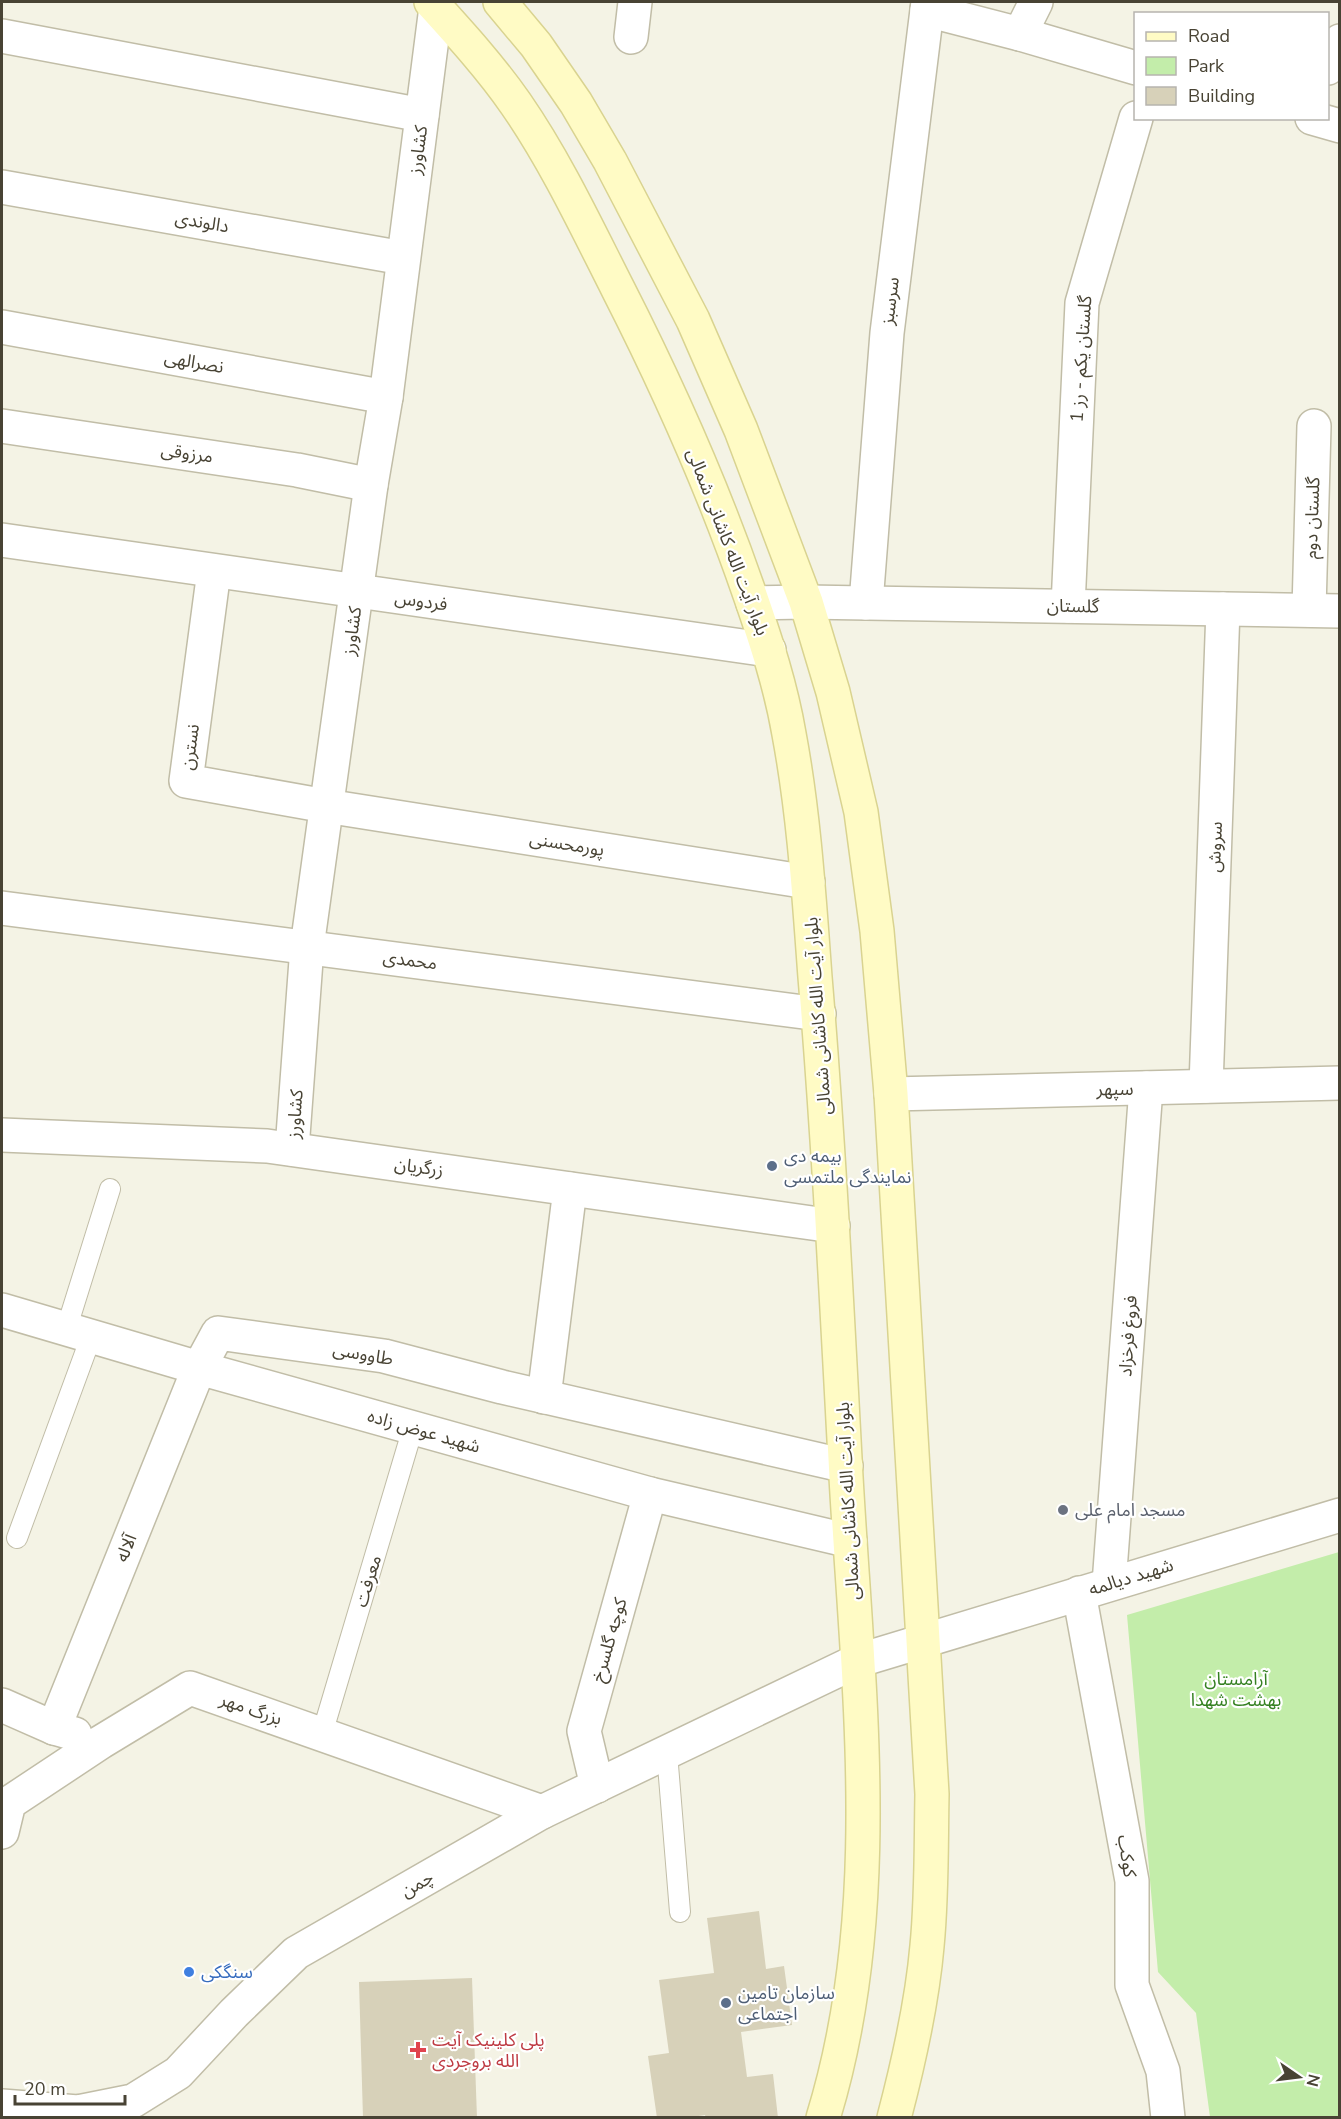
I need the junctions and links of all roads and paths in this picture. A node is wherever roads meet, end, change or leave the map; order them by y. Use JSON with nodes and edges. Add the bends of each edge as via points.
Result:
{"nodes":[{"id":1,"x":500,"y":2,"type":"edge"},
{"id":2,"x":635,"y":2,"type":"edge"},
{"id":3,"x":1036,"y":2,"type":"edge"},
{"id":4,"x":434,"y":4,"type":"edge"},
{"id":5,"x":927,"y":6,"type":"edge"},
{"id":6,"x":1020,"y":34,"type":"junction"},
{"id":7,"x":2,"y":36,"type":"edge"},
{"id":8,"x":631,"y":37,"type":"dead end"},
{"id":9,"x":1340,"y":41,"type":"edge"},
{"id":10,"x":1329,"y":66,"type":"edge"},
{"id":11,"x":1134,"y":67,"type":"edge"},
{"id":12,"x":422,"y":115,"type":"junction"},
{"id":13,"x":1135,"y":120,"type":"edge"},
{"id":14,"x":1319,"y":120,"type":"edge"},
{"id":15,"x":1340,"y":126,"type":"edge"},
{"id":16,"x":2,"y":187,"type":"edge"},
{"id":17,"x":403,"y":258,"type":"junction"},
{"id":18,"x":2,"y":327,"type":"edge"},
{"id":19,"x":386,"y":397,"type":"junction"},
{"id":20,"x":2,"y":426,"type":"edge"},
{"id":21,"x":1314,"y":426,"type":"dead end"},
{"id":22,"x":371,"y":485,"type":"junction"},
{"id":23,"x":2,"y":540,"type":"edge"},
{"id":24,"x":214,"y":571,"type":"junction"},
{"id":25,"x":357,"y":592,"type":"junction"},
{"id":26,"x":806,"y":602,"type":"junction"},
{"id":27,"x":753,"y":603,"type":"junction"},
{"id":28,"x":866,"y":603,"type":"junction"},
{"id":29,"x":1068,"y":606,"type":"junction"},
{"id":30,"x":1223,"y":609,"type":"junction"},
{"id":31,"x":1324,"y":610,"type":"edge"},
{"id":32,"x":769,"y":650,"type":"junction"},
{"id":33,"x":326,"y":806,"type":"junction"},
{"id":34,"x":807,"y":882,"type":"junction"},
{"id":35,"x":2,"y":908,"type":"edge"},
{"id":36,"x":307,"y":947,"type":"junction"},
{"id":37,"x":819,"y":1014,"type":"junction"},
{"id":38,"x":1340,"y":1083,"type":"edge"},
{"id":39,"x":1206,"y":1086,"type":"junction"},
{"id":40,"x":1146,"y":1088,"type":"junction"},
{"id":41,"x":891,"y":1094,"type":"junction"},
{"id":42,"x":2,"y":1135,"type":"edge"},
{"id":43,"x":292,"y":1149,"type":"junction"},
{"id":44,"x":570,"y":1189,"type":"junction"},
{"id":45,"x":110,"y":1190,"type":"dead end"},
{"id":46,"x":833,"y":1226,"type":"junction"},
{"id":47,"x":2,"y":1310,"type":"edge"},
{"id":48,"x":78,"y":1334,"type":"junction"},
{"id":49,"x":199,"y":1368,"type":"junction"},
{"id":50,"x":544,"y":1397,"type":"junction"},
{"id":51,"x":413,"y":1428,"type":"junction"},
{"id":52,"x":846,"y":1466,"type":"junction"},
{"id":53,"x":650,"y":1494,"type":"junction"},
{"id":54,"x":1340,"y":1515,"type":"edge"},
{"id":55,"x":17,"y":1538,"type":"dead end"},
{"id":56,"x":850,"y":1541,"type":"junction"},
{"id":57,"x":1094,"y":1588,"type":"junction"},
{"id":58,"x":923,"y":1640,"type":"junction"},
{"id":59,"x":857,"y":1661,"type":"junction"},
{"id":60,"x":2,"y":1705,"type":"edge"},
{"id":61,"x":54,"y":1728,"type":"junction"},
{"id":62,"x":322,"y":1734,"type":"junction"},
{"id":63,"x":101,"y":1742,"type":"junction"},
{"id":64,"x":667,"y":1753,"type":"junction"},
{"id":65,"x":597,"y":1786,"type":"junction"},
{"id":66,"x":542,"y":1812,"type":"junction"},
{"id":67,"x":2,"y":1832,"type":"edge"},
{"id":68,"x":680,"y":1912,"type":"dead end"},
{"id":69,"x":2,"y":2106,"type":"edge"},
{"id":70,"x":823,"y":2118,"type":"edge"},
{"id":71,"x":894,"y":2118,"type":"edge"},
{"id":72,"x":1168,"y":2118,"type":"edge"}],
"edges":[{"from":1,"to":26,"type":"main road","via":[[576,103],[693,320],[741,430]]},
{"from":2,"to":8,"type":"street"},
{"from":3,"to":6,"type":"street"},
{"from":4,"to":12,"type":"street","name":"کشاورز"},
{"from":4,"to":27,"type":"main road","name":"بلوار آیت الله کاشانی شمالی","via":[[515,103],[555,165],[659,371],[727,529]]},
{"from":5,"to":6,"type":"street"},
{"from":5,"to":28,"type":"street","name":"سرسبز","via":[[886,333]]},
{"from":6,"to":11,"type":"street"},
{"from":7,"to":12,"type":"street","name":"کشاورز"},
{"from":9,"to":10,"type":"street"},
{"from":12,"to":17,"type":"street","name":"کشاورز"},
{"from":13,"to":29,"type":"street","name":"گلستان یکم - رز 1","via":[[1082,303]]},
{"from":14,"to":15,"type":"street"},
{"from":16,"to":17,"type":"street","name":"دالوندی"},
{"from":17,"to":19,"type":"street","name":"کشاورز"},
{"from":18,"to":19,"type":"street","name":"نصرالهی"},
{"from":19,"to":22,"type":"street","name":"کشاورز"},
{"from":20,"to":22,"type":"street","name":"مرزوقی","via":[[297,470]]},
{"from":21,"to":31,"type":"street","name":"گلستان دوم"},
{"from":22,"to":25,"type":"street","name":"کشاورز"},
{"from":23,"to":24,"type":"street","name":"فردوس"},
{"from":24,"to":25,"type":"street","name":"فردوس"},
{"from":24,"to":33,"type":"street","name":"نسترن","via":[[186,781]]},
{"from":25,"to":32,"type":"street","name":"فردوس"},
{"from":25,"to":33,"type":"street","name":"کشاورز"},
{"from":26,"to":27,"type":"street","name":"گلستان"},
{"from":26,"to":28,"type":"street","name":"گلستان"},
{"from":26,"to":41,"type":"main road","via":[[833,692],[861,812],[877,931]]},
{"from":27,"to":32,"type":"main road","name":"بلوار آیت الله کاشانی شمالی"},
{"from":28,"to":29,"type":"street","name":"گلستان"},
{"from":29,"to":30,"type":"street","name":"گلستان"},
{"from":30,"to":31,"type":"street","name":"گلستان"},
{"from":30,"to":39,"type":"street","name":"سروش"},
{"from":32,"to":34,"type":"main road","name":"بلوار آیت الله کاشانی شمالی","via":[[789,731]]},
{"from":33,"to":34,"type":"street","name":"پورمحسنی"},
{"from":33,"to":36,"type":"street","name":"کشاورز"},
{"from":34,"to":37,"type":"main road","name":"بلوار آیت الله کاشانی شمالی"},
{"from":35,"to":36,"type":"street","name":"محمدی"},
{"from":36,"to":37,"type":"street","name":"محمدی"},
{"from":36,"to":43,"type":"street","name":"کشاورز"},
{"from":37,"to":46,"type":"main road","name":"بلوار آیت الله کاشانی شمالی"},
{"from":38,"to":39,"type":"street","name":"سپهر"},
{"from":39,"to":40,"type":"street","name":"سپهر"},
{"from":40,"to":41,"type":"street","name":"سپهر"},
{"from":40,"to":57,"type":"street","name":"فروغ فرخزاد"},
{"from":41,"to":58,"type":"main road"},
{"from":42,"to":43,"type":"street","name":"زرگریان"},
{"from":43,"to":44,"type":"street","name":"زرگریان"},
{"from":44,"to":46,"type":"street","name":"زرگریان"},
{"from":44,"to":50,"type":"street"},
{"from":45,"to":48,"type":"lane"},
{"from":46,"to":52,"type":"main road","name":"بلوار آیت الله کاشانی شمالی"},
{"from":47,"to":48,"type":"street","name":"شهید عوض زاده"},
{"from":48,"to":49,"type":"street","name":"شهید عوض زاده"},
{"from":48,"to":55,"type":"lane"},
{"from":49,"to":50,"type":"street","name":"طاووسی","via":[[218,1333],[384,1356]]},
{"from":49,"to":51,"type":"street","name":"شهید عوض زاده"},
{"from":49,"to":61,"type":"street","name":"آلاله"},
{"from":50,"to":52,"type":"street","name":"طاووسی"},
{"from":51,"to":53,"type":"street","name":"شهید عوض زاده"},
{"from":51,"to":62,"type":"lane","name":"معرفت"},
{"from":52,"to":56,"type":"main road","name":"بلوار آیت الله کاشانی شمالی"},
{"from":53,"to":56,"type":"street","name":"شهید عوض زاده"},
{"from":53,"to":65,"type":"street","name":"کوچه گلسرخ","via":[[584,1731]]},
{"from":54,"to":57,"type":"street","name":"شهید دیالمه"},
{"from":56,"to":59,"type":"main road","name":"بلوار آیت الله کاشانی شمالی"},
{"from":57,"to":58,"type":"street","name":"شهید دیالمه"},
{"from":57,"to":72,"type":"street","name":"کوکب","via":[[1132,1881],[1132,1985],[1163,2071]]},
{"from":58,"to":59,"type":"street","name":"شهید دیالمه"},
{"from":58,"to":71,"type":"main road","via":[[932,1794],[931,1897],[919,2004]]},
{"from":59,"to":64,"type":"street","name":"چمن"},
{"from":59,"to":70,"type":"main road","name":"بلوار آیت الله کاشانی شمالی","via":[[864,1808],[861,1905],[842,2044]]},
{"from":60,"to":61,"type":"street"},
{"from":61,"to":63,"type":"street"},
{"from":62,"to":63,"type":"street","name":"بزرگ مهر","via":[[190,1688]]},
{"from":62,"to":66,"type":"street","name":"بزرگ مهر"},
{"from":63,"to":67,"type":"street","name":"بزرگ مهر","via":[[9,1803]]},
{"from":64,"to":65,"type":"street","name":"چمن"},
{"from":64,"to":68,"type":"lane"},
{"from":65,"to":66,"type":"street","name":"چمن"},
{"from":66,"to":69,"type":"street","name":"چمن","via":[[296,1953],[178,2073],[134,2102],[78,2112]]}]}
